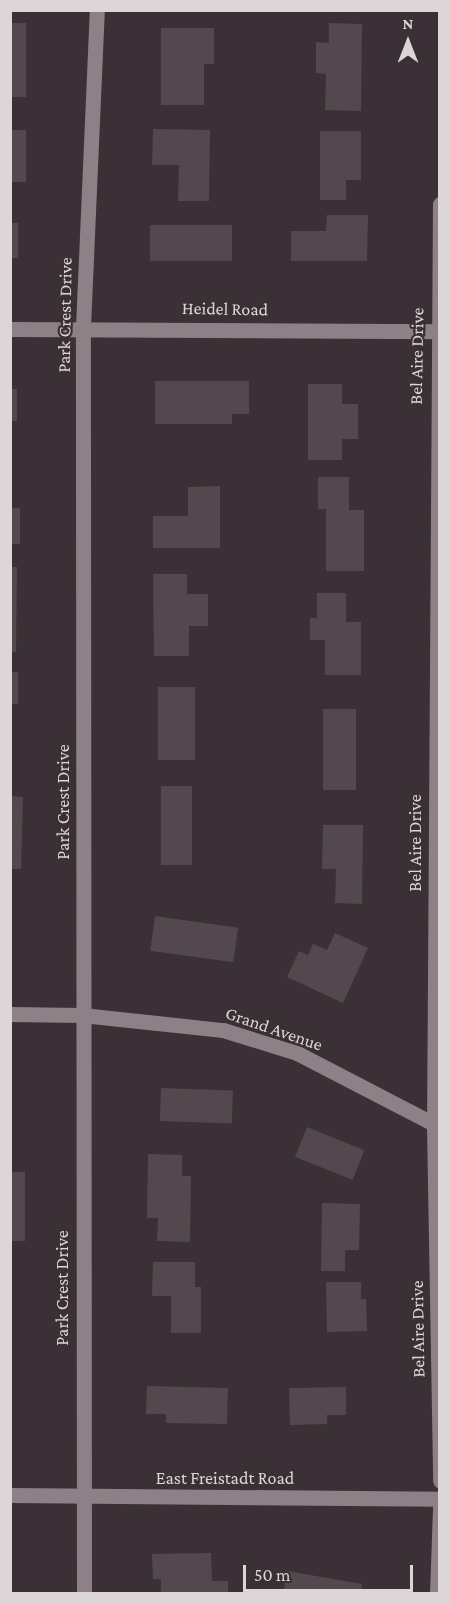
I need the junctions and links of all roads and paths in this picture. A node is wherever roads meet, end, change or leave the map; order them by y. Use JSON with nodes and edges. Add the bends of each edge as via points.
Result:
{"nodes":[{"id":1,"x":97,"y":10,"type":"edge"},
{"id":2,"x":440,"y":204,"type":"edge"},
{"id":3,"x":83,"y":327,"type":"junction"},
{"id":4,"x":10,"y":329,"type":"edge"},
{"id":5,"x":438,"y":331,"type":"edge"},
{"id":6,"x":10,"y":1014,"type":"edge"},
{"id":7,"x":82,"y":1014,"type":"junction"},
{"id":8,"x":437,"y":1126,"type":"edge"},
{"id":9,"x":440,"y":1481,"type":"edge"},
{"id":10,"x":10,"y":1495,"type":"edge"},
{"id":11,"x":81,"y":1496,"type":"junction"},
{"id":12,"x":440,"y":1499,"type":"edge"},
{"id":13,"x":440,"y":1507,"type":"edge"},
{"id":14,"x":84,"y":1593,"type":"edge"},
{"id":15,"x":436,"y":1593,"type":"edge"}],
"edges":[{"from":1,"to":3,"type":"street","name":"Park Crest Drive"},
{"from":2,"to":5,"type":"street","name":"Bel Aire Drive"},
{"from":3,"to":4,"type":"street","name":"Heidel Road"},
{"from":3,"to":5,"type":"street","name":"Heidel Road"},
{"from":3,"to":7,"type":"street","name":"Park Crest Drive"},
{"from":5,"to":8,"type":"street","name":"Bel Aire Drive"},
{"from":6,"to":7,"type":"street","name":"Grand Avenue"},
{"from":7,"to":8,"type":"street","name":"Grand Avenue","via":[[223,1030],[297,1053]]},
{"from":7,"to":11,"type":"street","name":"Park Crest Drive"},
{"from":8,"to":9,"type":"street","name":"Bel Aire Drive"},
{"from":10,"to":11,"type":"street","name":"East Freistadt Road"},
{"from":11,"to":12,"type":"street","name":"East Freistadt Road"},
{"from":11,"to":14,"type":"street","name":"Park Crest Drive"},
{"from":13,"to":15,"type":"street"}]}
